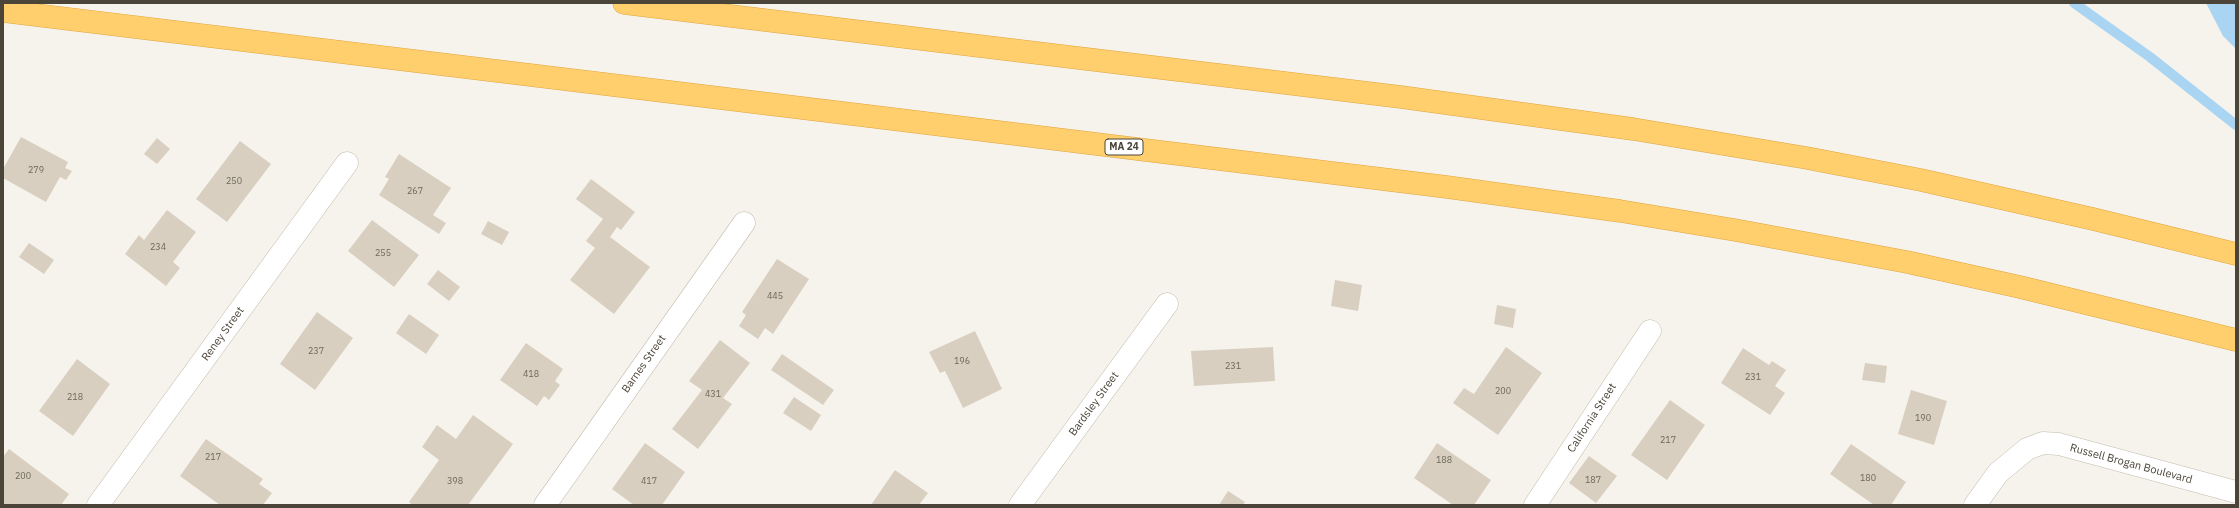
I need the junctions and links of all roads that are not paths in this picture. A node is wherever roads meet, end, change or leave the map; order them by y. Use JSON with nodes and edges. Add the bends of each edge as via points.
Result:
{"nodes":[{"id":1,"x":624,"y":3,"type":"edge"},
{"id":2,"x":3,"y":11,"type":"edge"},
{"id":3,"x":347,"y":163,"type":"dead end"},
{"id":4,"x":744,"y":223,"type":"dead end"},
{"id":5,"x":2236,"y":254,"type":"edge"},
{"id":6,"x":1167,"y":304,"type":"dead end"},
{"id":7,"x":1650,"y":331,"type":"dead end"},
{"id":8,"x":2236,"y":340,"type":"edge"},
{"id":9,"x":2236,"y":492,"type":"edge"},
{"id":10,"x":98,"y":505,"type":"edge"},
{"id":11,"x":544,"y":505,"type":"edge"},
{"id":12,"x":1020,"y":505,"type":"edge"},
{"id":13,"x":1535,"y":505,"type":"edge"},
{"id":14,"x":1975,"y":505,"type":"edge"}],
"edges":[{"from":1,"to":5,"type":"highway","via":[[1423,100],[1633,129],[1921,180]]},
{"from":2,"to":8,"type":"highway","number":"MA 24","via":[[1591,207],[1743,231],[1907,262],[2027,288]]},
{"from":3,"to":10,"type":"street","name":"Reney Street"},
{"from":4,"to":11,"type":"street","name":"Barnes Street"},
{"from":6,"to":12,"type":"street","name":"Bardsley Street"},
{"from":7,"to":13,"type":"street","name":"California Street"},
{"from":9,"to":14,"type":"street","name":"Russell Brogan Boulevard","via":[[2059,444],[2043,443],[2026,450],[1998,473]]}]}
